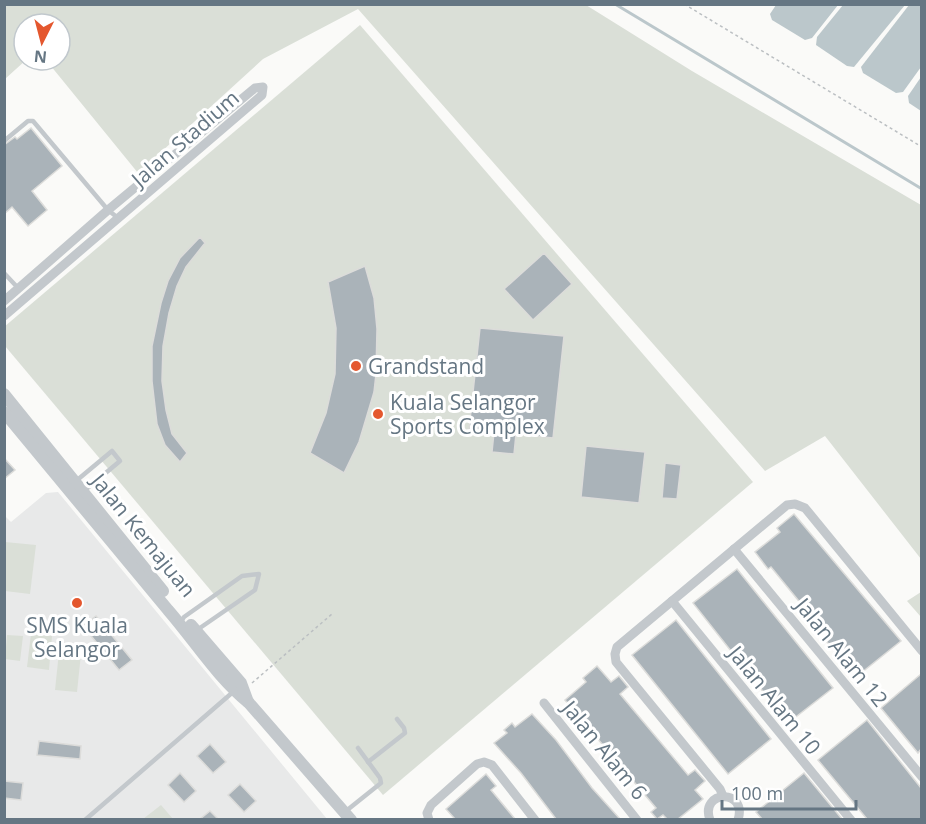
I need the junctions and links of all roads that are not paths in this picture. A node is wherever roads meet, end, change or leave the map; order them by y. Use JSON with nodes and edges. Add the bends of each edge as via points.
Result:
{"nodes":[{"id":1,"x":4,"y":141,"type":"edge"},
{"id":2,"x":108,"y":210,"type":"junction"},
{"id":3,"x":119,"y":219,"type":"junction"},
{"id":4,"x":4,"y":273,"type":"edge"},
{"id":5,"x":19,"y":289,"type":"junction"},
{"id":6,"x":4,"y":301,"type":"edge"},
{"id":7,"x":4,"y":316,"type":"edge"},
{"id":8,"x":4,"y":394,"type":"edge"},
{"id":9,"x":4,"y":412,"type":"edge"},
{"id":10,"x":75,"y":490,"type":"junction"},
{"id":11,"x":734,"y":549,"type":"junction"},
{"id":12,"x":672,"y":601,"type":"junction"},
{"id":13,"x":182,"y":620,"type":"junction"},
{"id":14,"x":193,"y":633,"type":"junction"},
{"id":15,"x":921,"y":651,"type":"edge"},
{"id":16,"x":240,"y":688,"type":"junction"},
{"id":17,"x":544,"y":703,"type":"dead end"},
{"id":18,"x":397,"y":719,"type":"dead end"},
{"id":19,"x":358,"y":748,"type":"dead end"},
{"id":20,"x":368,"y":762,"type":"junction"},
{"id":21,"x":921,"y":777,"type":"edge"},
{"id":22,"x":723,"y":796,"type":"junction"},
{"id":23,"x":348,"y":816,"type":"edge"},
{"id":24,"x":85,"y":819,"type":"edge"},
{"id":25,"x":429,"y":819,"type":"edge"},
{"id":26,"x":536,"y":819,"type":"edge"},
{"id":27,"x":638,"y":819,"type":"edge"},
{"id":28,"x":710,"y":819,"type":"edge"},
{"id":29,"x":739,"y":819,"type":"edge"},
{"id":30,"x":851,"y":819,"type":"edge"}],
"edges":[{"from":1,"to":2,"type":"lane","via":[[33,121]]},
{"from":2,"to":3,"type":"lane"},
{"from":2,"to":3,"type":"street","name":"Jalan Stadium","via":[[255,88],[263,87],[262,95]]},
{"from":2,"to":5,"type":"street","name":"Jalan Stadium"},
{"from":3,"to":7,"type":"street","name":"Jalan Stadium"},
{"from":4,"to":5,"type":"lane"},
{"from":5,"to":6,"type":"street","name":"Jalan Stadium"},
{"from":8,"to":10,"type":"street","name":"Jalan Kemajuan"},
{"from":9,"to":10,"type":"street","name":"Jalan Kemajuan"},
{"from":10,"to":10,"type":"lane","via":[[112,451],[120,461]]},
{"from":10,"to":13,"type":"street","name":"Jalan Kemajuan"},
{"from":11,"to":12,"type":"street"},
{"from":11,"to":15,"type":"street","via":[[787,505],[805,508]]},
{"from":11,"to":21,"type":"street","name":"Jalan Alam 12"},
{"from":12,"to":22,"type":"street","via":[[617,647],[616,662]]},
{"from":12,"to":30,"type":"street","name":"Jalan Alam 10"},
{"from":13,"to":14,"type":"street","name":"Jalan Kemajuan"},
{"from":13,"to":14,"type":"lane","via":[[242,576],[259,574],[255,590]]},
{"from":14,"to":16,"type":"street","name":"Jalan Kemajuan"},
{"from":16,"to":23,"type":"street","name":"Jalan Kemajuan"},
{"from":16,"to":24,"type":"lane"},
{"from":17,"to":27,"type":"street","name":"Jalan Alam 6"},
{"from":18,"to":20,"type":"lane","via":[[405,733]]},
{"from":19,"to":20,"type":"lane"},
{"from":20,"to":23,"type":"lane","via":[[381,783]]},
{"from":22,"to":28,"type":"street","via":[[710,804]]},
{"from":22,"to":29,"type":"street","via":[[737,802]]},
{"from":25,"to":26,"type":"street","via":[[431,805],[484,762],[492,765]]}]}
